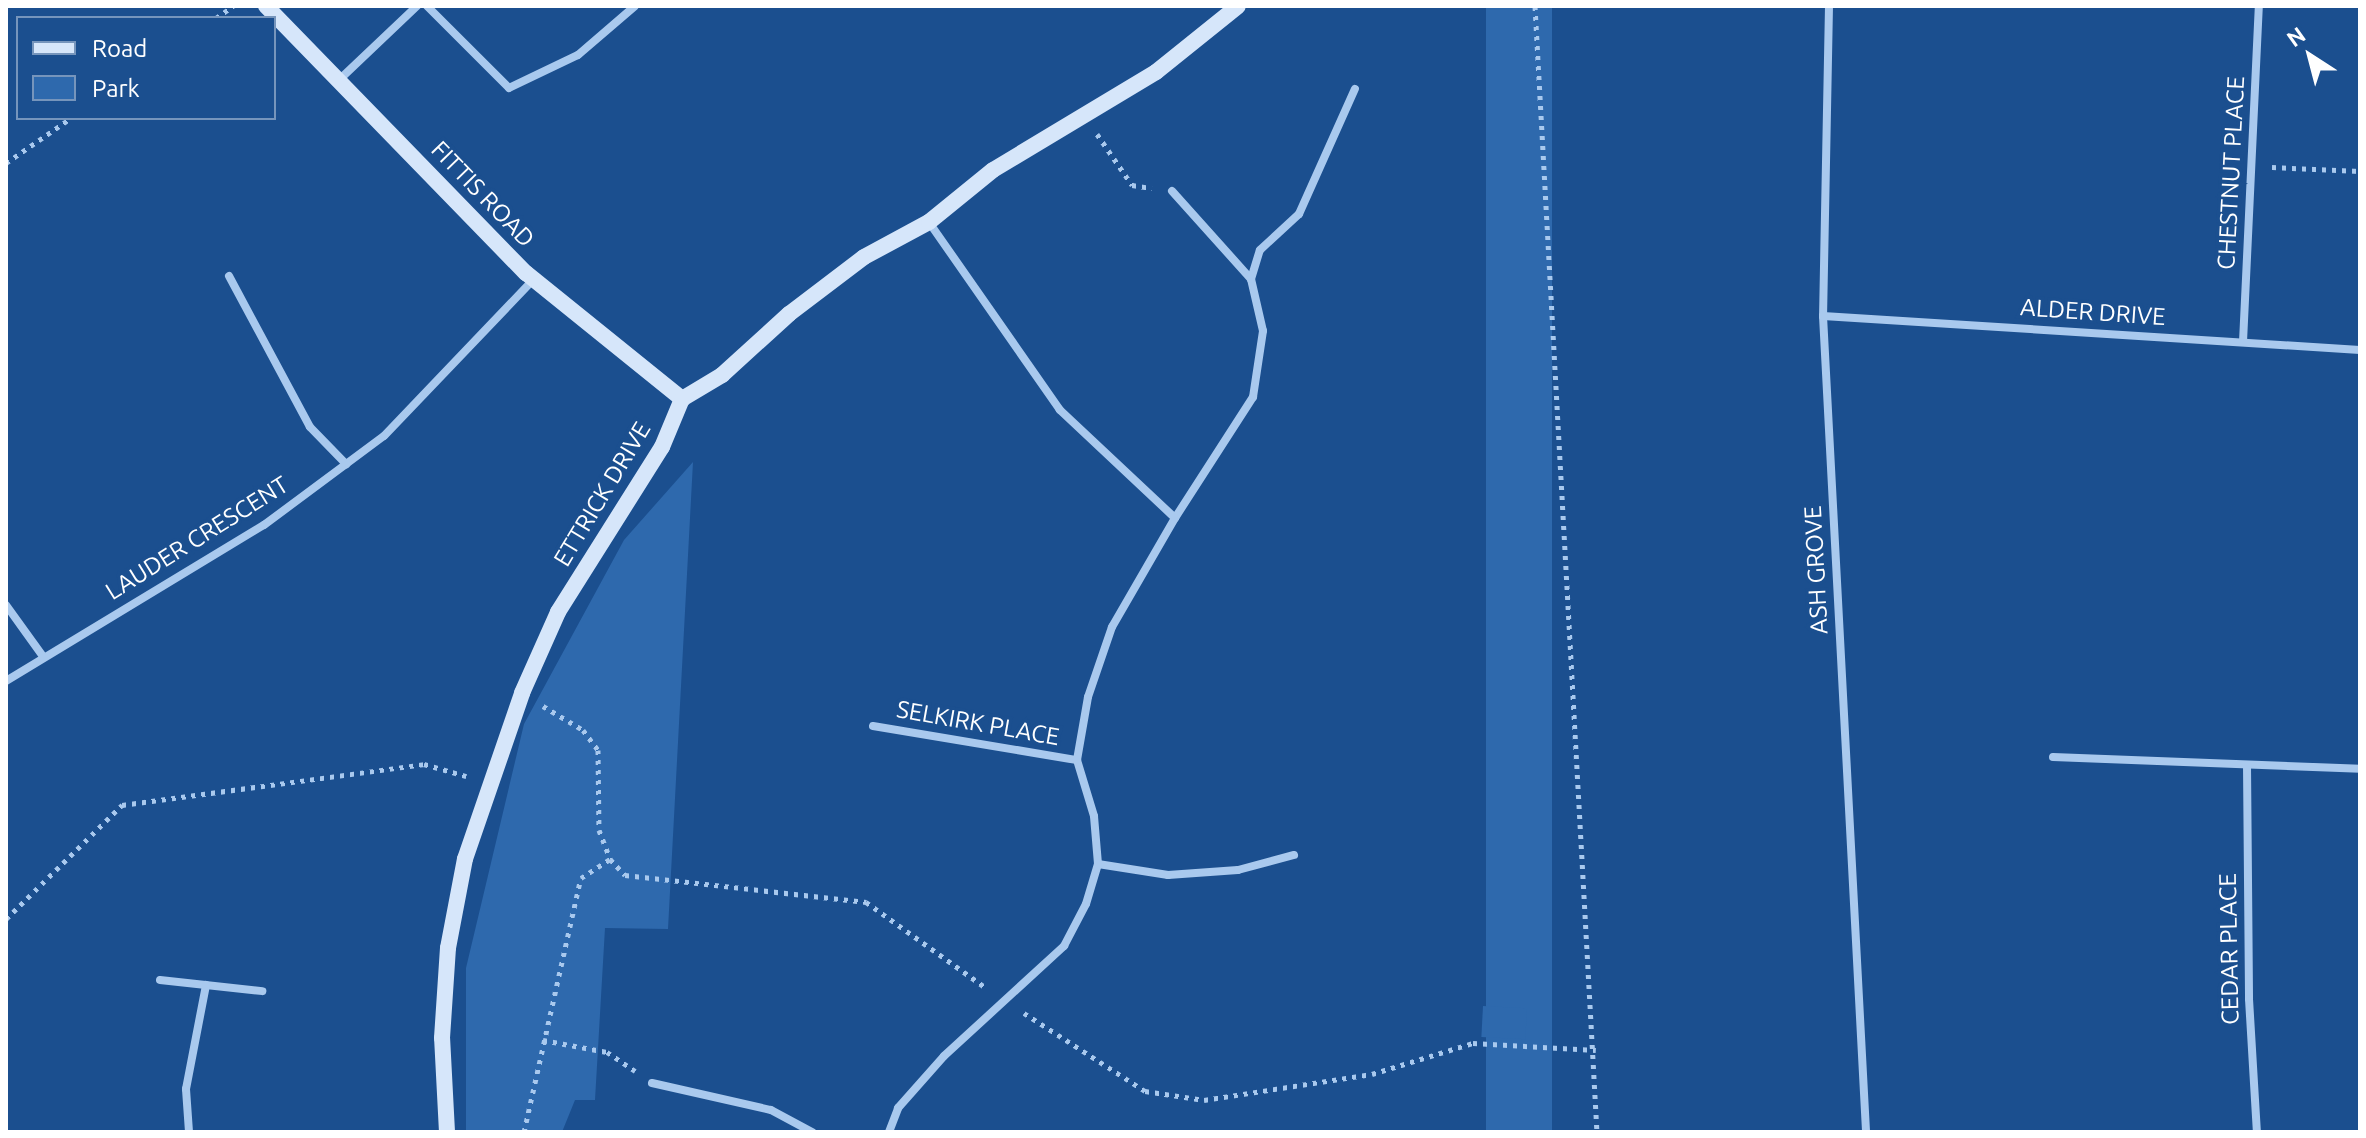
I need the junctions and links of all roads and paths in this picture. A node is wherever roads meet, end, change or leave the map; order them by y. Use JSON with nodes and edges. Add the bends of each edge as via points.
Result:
{"nodes":[{"id":1,"x":417,"y":6,"type":"edge"},
{"id":2,"x":427,"y":6,"type":"edge"},
{"id":3,"x":635,"y":6,"type":"edge"},
{"id":4,"x":1238,"y":6,"type":"edge"},
{"id":5,"x":1535,"y":6,"type":"edge"},
{"id":6,"x":1829,"y":6,"type":"edge"},
{"id":7,"x":2259,"y":6,"type":"edge"},
{"id":8,"x":276,"y":16,"type":"edge"},
{"id":9,"x":339,"y":80,"type":"junction"},
{"id":10,"x":1355,"y":89,"type":"dead end"},
{"id":11,"x":1086,"y":117,"type":"junction"},
{"id":12,"x":68,"y":120,"type":"edge"},
{"id":13,"x":6,"y":163,"type":"edge"},
{"id":14,"x":2251,"y":166,"type":"junction"},
{"id":15,"x":2360,"y":171,"type":"edge"},
{"id":16,"x":1172,"y":191,"type":"joint"},
{"id":17,"x":929,"y":222,"type":"junction"},
{"id":18,"x":229,"y":276,"type":"dead end"},
{"id":19,"x":534,"y":279,"type":"junction"},
{"id":20,"x":1251,"y":279,"type":"junction"},
{"id":21,"x":1823,"y":316,"type":"junction"},
{"id":22,"x":2243,"y":342,"type":"junction"},
{"id":23,"x":2360,"y":350,"type":"edge"},
{"id":24,"x":682,"y":399,"type":"junction"},
{"id":25,"x":346,"y":464,"type":"junction"},
{"id":26,"x":1175,"y":518,"type":"junction"},
{"id":27,"x":6,"y":605,"type":"edge"},
{"id":28,"x":42,"y":655,"type":"junction"},
{"id":29,"x":6,"y":681,"type":"edge"},
{"id":30,"x":873,"y":726,"type":"dead end"},
{"id":31,"x":2053,"y":757,"type":"dead end"},
{"id":32,"x":1077,"y":760,"type":"junction"},
{"id":33,"x":2247,"y":765,"type":"junction"},
{"id":34,"x":2360,"y":769,"type":"edge"},
{"id":35,"x":491,"y":782,"type":"junction"},
{"id":36,"x":1294,"y":855,"type":"dead end"},
{"id":37,"x":610,"y":859,"type":"dead end"},
{"id":38,"x":1098,"y":864,"type":"junction"},
{"id":39,"x":6,"y":919,"type":"edge"},
{"id":40,"x":160,"y":980,"type":"dead end"},
{"id":41,"x":206,"y":985,"type":"junction"},
{"id":42,"x":262,"y":991,"type":"dead end"},
{"id":43,"x":543,"y":1040,"type":"junction"},
{"id":44,"x":652,"y":1083,"type":"joint"},
{"id":45,"x":189,"y":1132,"type":"edge"},
{"id":46,"x":447,"y":1132,"type":"edge"},
{"id":47,"x":524,"y":1132,"type":"edge"},
{"id":48,"x":812,"y":1132,"type":"edge"},
{"id":49,"x":889,"y":1132,"type":"edge"},
{"id":50,"x":1597,"y":1132,"type":"edge"},
{"id":51,"x":1866,"y":1132,"type":"edge"},
{"id":52,"x":2257,"y":1132,"type":"edge"}],
"edges":[{"from":1,"to":9,"type":"street"},
{"from":2,"to":3,"type":"street","via":[[509,88],[578,55]]},
{"from":4,"to":11,"type":"street","via":[[1156,72]]},
{"from":5,"to":50,"type":"path"},
{"from":6,"to":21,"type":"street","name":"ASH GROVE"},
{"from":7,"to":14,"type":"street","name":"CHESTNUT PLACE"},
{"from":8,"to":9,"type":"street","name":"FITTIS ROAD"},
{"from":9,"to":19,"type":"street","name":"FITTIS ROAD"},
{"from":10,"to":20,"type":"street","via":[[1299,214],[1260,250]]},
{"from":11,"to":16,"type":"path","via":[[1132,185]]},
{"from":11,"to":17,"type":"street","via":[[993,170]]},
{"from":12,"to":13,"type":"path"},
{"from":14,"to":15,"type":"path"},
{"from":14,"to":22,"type":"street","name":"CHESTNUT PLACE"},
{"from":16,"to":20,"type":"street"},
{"from":17,"to":24,"type":"street","via":[[864,257],[789,314],[722,375]]},
{"from":17,"to":26,"type":"street","via":[[1060,410]]},
{"from":18,"to":25,"type":"street","via":[[310,427]]},
{"from":19,"to":24,"type":"street","name":"FITTIS ROAD"},
{"from":19,"to":25,"type":"street","name":"LAUDER CRESCENT","via":[[384,436]]},
{"from":20,"to":26,"type":"street","via":[[1263,331],[1253,397]]},
{"from":21,"to":22,"type":"street","name":"ALDER DRIVE"},
{"from":21,"to":51,"type":"street","name":"ASH GROVE"},
{"from":22,"to":23,"type":"street","name":"ALDER DRIVE"},
{"from":24,"to":35,"type":"street","name":"ETTRICK DRIVE","via":[[662,447],[558,612]]},
{"from":25,"to":28,"type":"street","name":"LAUDER CRESCENT","via":[[264,525]]},
{"from":26,"to":32,"type":"street","via":[[1112,627],[1088,697]]},
{"from":27,"to":28,"type":"street"},
{"from":28,"to":29,"type":"street","name":"LAUDER CRESCENT"},
{"from":30,"to":32,"type":"street","name":"SELKIRK PLACE"},
{"from":31,"to":33,"type":"street"},
{"from":32,"to":38,"type":"street","via":[[1094,816]]},
{"from":33,"to":34,"type":"street"},
{"from":33,"to":52,"type":"street","name":"CEDAR PLACE","via":[[2249,999]]},
{"from":35,"to":39,"type":"path","via":[[424,764],[122,805]]},
{"from":35,"to":46,"type":"street","name":"ETTRICK DRIVE","via":[[465,859],[448,948],[442,1038]]},
{"from":36,"to":38,"type":"street","via":[[1238,870],[1168,875]]},
{"from":37,"to":43,"type":"path","via":[[581,878]]},
{"from":38,"to":49,"type":"street","via":[[1086,904],[1064,946],[944,1056],[898,1108]]},
{"from":40,"to":41,"type":"street"},
{"from":41,"to":42,"type":"street"},
{"from":41,"to":45,"type":"street","via":[[186,1089]]},
{"from":43,"to":44,"type":"path","via":[[607,1052]]},
{"from":43,"to":47,"type":"path"},
{"from":44,"to":48,"type":"street","via":[[771,1110]]}]}
